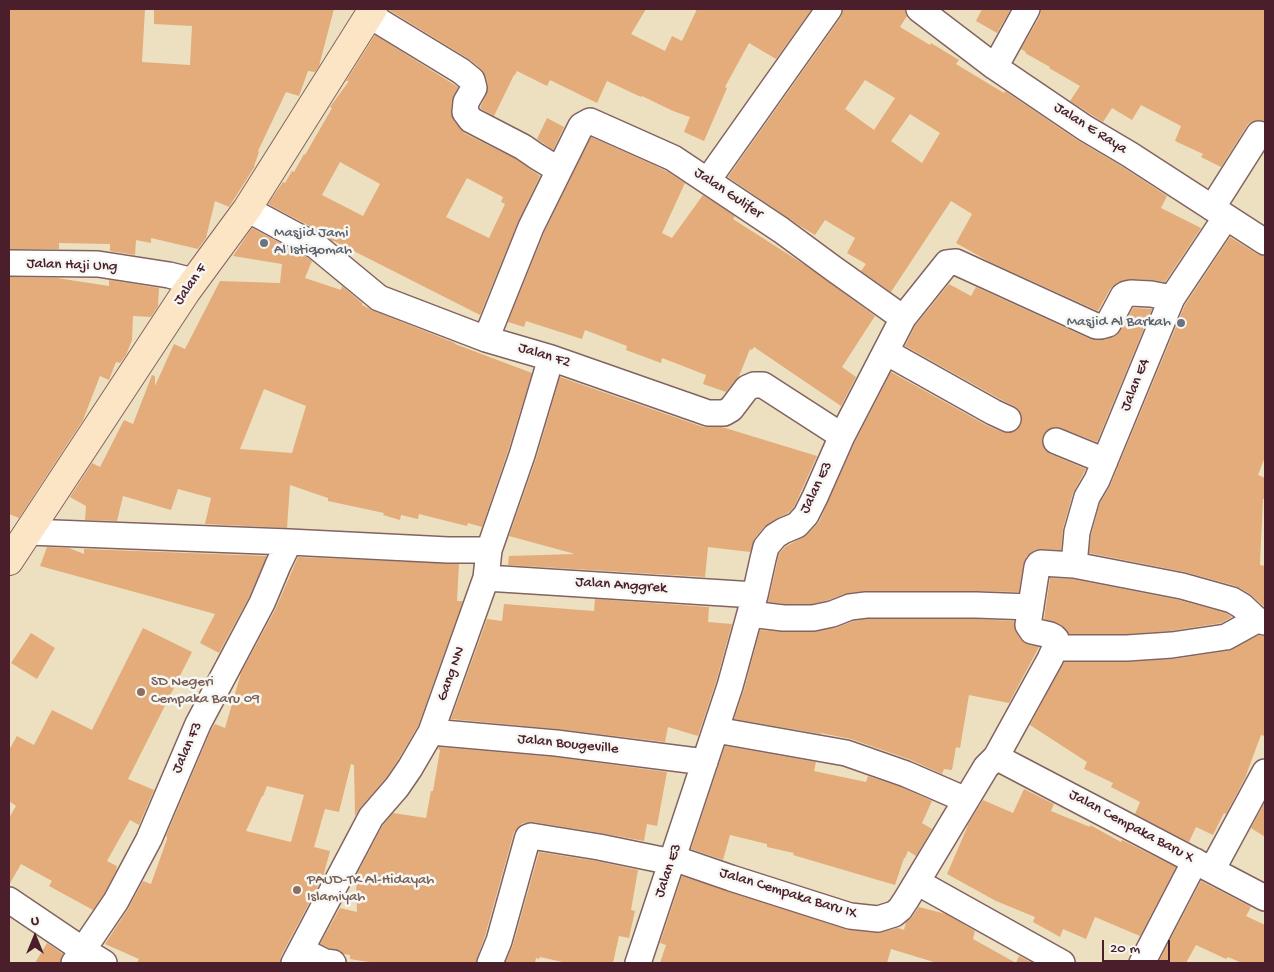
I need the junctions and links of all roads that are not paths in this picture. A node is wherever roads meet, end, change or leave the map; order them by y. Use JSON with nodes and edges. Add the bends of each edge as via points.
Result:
{"nodes":[{"id":1,"x":829,"y":9,"type":"edge"},
{"id":2,"x":919,"y":9,"type":"edge"},
{"id":3,"x":1027,"y":9,"type":"edge"},
{"id":4,"x":371,"y":12,"type":"edge"},
{"id":5,"x":995,"y":67,"type":"junction"},
{"id":6,"x":1259,"y":134,"type":"dead end"},
{"id":7,"x":560,"y":170,"type":"junction"},
{"id":8,"x":708,"y":180,"type":"junction"},
{"id":9,"x":247,"y":209,"type":"junction"},
{"id":10,"x":1219,"y":212,"type":"junction"},
{"id":11,"x":1265,"y":242,"type":"edge"},
{"id":12,"x":9,"y":263,"type":"edge"},
{"id":13,"x":194,"y":281,"type":"junction"},
{"id":14,"x":1172,"y":298,"type":"junction"},
{"id":15,"x":903,"y":318,"type":"junction"},
{"id":16,"x":486,"y":340,"type":"junction"},
{"id":17,"x":886,"y":352,"type":"junction"},
{"id":18,"x":551,"y":358,"type":"junction"},
{"id":19,"x":1008,"y":419,"type":"dead end"},
{"id":20,"x":842,"y":436,"type":"junction"},
{"id":21,"x":1056,"y":441,"type":"dead end"},
{"id":22,"x":1105,"y":460,"type":"junction"},
{"id":23,"x":28,"y":532,"type":"junction"},
{"id":24,"x":289,"y":542,"type":"junction"},
{"id":25,"x":489,"y":550,"type":"junction"},
{"id":26,"x":9,"y":561,"type":"edge"},
{"id":27,"x":1074,"y":565,"type":"junction"},
{"id":28,"x":486,"y":578,"type":"junction"},
{"id":29,"x":752,"y":604,"type":"junction"},
{"id":30,"x":1031,"y":607,"type":"junction"},
{"id":31,"x":1261,"y":621,"type":"edge"},
{"id":32,"x":1055,"y":648,"type":"junction"},
{"id":33,"x":716,"y":730,"type":"junction"},
{"id":34,"x":431,"y":732,"type":"junction"},
{"id":35,"x":996,"y":757,"type":"junction"},
{"id":36,"x":705,"y":762,"type":"junction"},
{"id":37,"x":1265,"y":772,"type":"edge"},
{"id":38,"x":966,"y":800,"type":"junction"},
{"id":39,"x":672,"y":860,"type":"junction"},
{"id":40,"x":1204,"y":866,"type":"junction"},
{"id":41,"x":917,"y":882,"type":"junction"},
{"id":42,"x":1265,"y":898,"type":"edge"},
{"id":43,"x":9,"y":900,"type":"edge"},
{"id":44,"x":79,"y":957,"type":"edge"},
{"id":45,"x":297,"y":957,"type":"edge"},
{"id":46,"x":104,"y":963,"type":"edge"},
{"id":47,"x":333,"y":963,"type":"edge"},
{"id":48,"x":490,"y":963,"type":"edge"},
{"id":49,"x":638,"y":963,"type":"edge"},
{"id":50,"x":1062,"y":963,"type":"edge"},
{"id":51,"x":1142,"y":963,"type":"edge"}],
"edges":[{"from":1,"to":8,"type":"street"},
{"from":2,"to":5,"type":"street","name":"Jalan E Raya"},
{"from":3,"to":5,"type":"street"},
{"from":4,"to":7,"type":"street","via":[[472,80],[474,88],[466,102],[465,112],[471,120]]},
{"from":4,"to":9,"type":"street","name":"Jalan F"},
{"from":5,"to":10,"type":"street","name":"Jalan E Raya"},
{"from":6,"to":10,"type":"street","name":"Jalan E4"},
{"from":7,"to":8,"type":"street","name":"Jalan Gulifer","via":[[581,126],[590,121],[673,158]]},
{"from":7,"to":16,"type":"street","name":"Jalan Gulifer","via":[[531,227]]},
{"from":8,"to":15,"type":"street","name":"Jalan Gulifer"},
{"from":9,"to":13,"type":"street","name":"Jalan F"},
{"from":9,"to":16,"type":"street","name":"Jalan F2","via":[[316,246],[378,298]]},
{"from":10,"to":11,"type":"street","name":"Jalan E Raya"},
{"from":10,"to":14,"type":"street","name":"Jalan E4"},
{"from":12,"to":13,"type":"street","name":"Jalan Haji Ung","via":[[98,264]]},
{"from":13,"to":23,"type":"street","name":"Jalan F"},
{"from":14,"to":15,"type":"street","name":"Jalan E3","via":[[1126,294],[1108,324],[1096,326],[951,262]]},
{"from":14,"to":22,"type":"street","name":"Jalan E4"},
{"from":15,"to":17,"type":"street","name":"Jalan E3"},
{"from":16,"to":18,"type":"street","name":"Jalan F2"},
{"from":17,"to":19,"type":"street"},
{"from":17,"to":20,"type":"street","name":"Jalan E3"},
{"from":18,"to":20,"type":"street","name":"Jalan F2","via":[[708,413],[724,413],[747,388],[763,385]]},
{"from":18,"to":25,"type":"street","name":"Gang NN"},
{"from":20,"to":29,"type":"street","name":"Jalan E3","via":[[806,515],[797,525],[775,536],[766,547]]},
{"from":21,"to":22,"type":"street"},
{"from":22,"to":27,"type":"street","name":"Jalan E4","via":[[1086,497],[1077,532]]},
{"from":23,"to":24,"type":"street"},
{"from":23,"to":26,"type":"street","name":"Jalan F"},
{"from":24,"to":25,"type":"street"},
{"from":24,"to":44,"type":"street","name":"Jalan F3","via":[[262,603],[198,724],[149,839],[116,901]]},
{"from":25,"to":28,"type":"street","name":"Gang NN"},
{"from":27,"to":30,"type":"street","via":[[1039,564]]},
{"from":27,"to":31,"type":"street","via":[[1182,586],[1232,600]]},
{"from":28,"to":29,"type":"street","name":"Jalan Anggrek"},
{"from":28,"to":34,"type":"street","name":"Gang NN"},
{"from":29,"to":30,"type":"street","name":"Jalan Anggrek","via":[[782,618],[813,618],[866,605]]},
{"from":29,"to":33,"type":"street","name":"Jalan E3"},
{"from":30,"to":32,"type":"street","via":[[1028,625],[1032,631],[1054,637]]},
{"from":31,"to":32,"type":"street","via":[[1226,637],[1180,644]]},
{"from":32,"to":35,"type":"street","name":"Jalan Cempaka Baru IX"},
{"from":33,"to":36,"type":"street","name":"Jalan E3"},
{"from":33,"to":38,"type":"street","via":[[846,753]]},
{"from":34,"to":36,"type":"street","name":"Jalan Bougeville","via":[[556,743]]},
{"from":34,"to":45,"type":"street","name":"Gang NN","via":[[397,787],[371,817]]},
{"from":35,"to":38,"type":"street","name":"Jalan Cempaka Baru IX"},
{"from":35,"to":40,"type":"street","name":"Jalan Cempaka Baru X"},
{"from":36,"to":39,"type":"street","name":"Jalan E3"},
{"from":37,"to":40,"type":"street"},
{"from":38,"to":41,"type":"street","name":"Jalan Cempaka Baru IX"},
{"from":39,"to":41,"type":"street","name":"Jalan Cempaka Baru IX","via":[[850,916],[878,919],[900,909]]},
{"from":39,"to":48,"type":"street","name":"Jalan Cempaka Baru IX","via":[[528,837]]},
{"from":39,"to":49,"type":"street","name":"Jalan E3"},
{"from":40,"to":42,"type":"street","name":"Jalan Cempaka Baru X"},
{"from":40,"to":51,"type":"street"},
{"from":41,"to":50,"type":"street"},
{"from":43,"to":44,"type":"street"},
{"from":44,"to":46,"type":"street"},
{"from":45,"to":47,"type":"street"}]}
